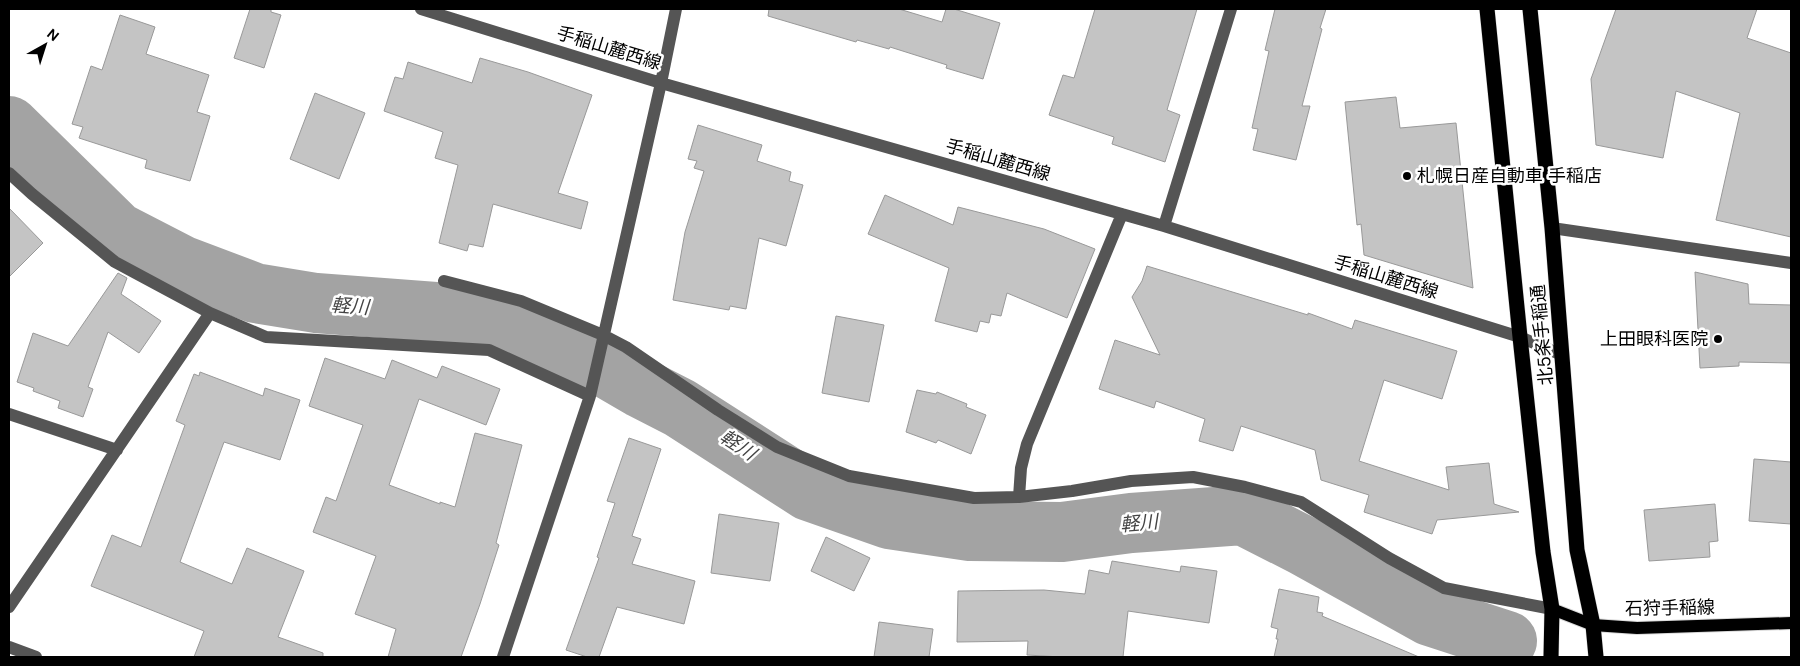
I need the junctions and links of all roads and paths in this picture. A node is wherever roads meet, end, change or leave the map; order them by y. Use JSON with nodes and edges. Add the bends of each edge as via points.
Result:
{"nodes":[{"id":1,"x":421,"y":9,"type":"edge"},
{"id":2,"x":676,"y":9,"type":"edge"},
{"id":3,"x":1231,"y":9,"type":"edge"},
{"id":4,"x":1487,"y":9,"type":"edge"},
{"id":5,"x":1530,"y":9,"type":"edge"},
{"id":6,"x":661,"y":83,"type":"junction"},
{"id":7,"x":9,"y":173,"type":"edge"},
{"id":8,"x":1122,"y":214,"type":"junction"},
{"id":9,"x":1164,"y":226,"type":"junction"},
{"id":10,"x":1552,"y":228,"type":"junction"},
{"id":11,"x":1791,"y":264,"type":"edge"},
{"id":12,"x":444,"y":281,"type":"dead end"},
{"id":13,"x":210,"y":313,"type":"junction"},
{"id":14,"x":603,"y":335,"type":"junction"},
{"id":15,"x":1520,"y":337,"type":"junction"},
{"id":16,"x":1562,"y":355,"type":"junction"},
{"id":17,"x":590,"y":396,"type":"junction"},
{"id":18,"x":9,"y":414,"type":"edge"},
{"id":19,"x":117,"y":450,"type":"junction"},
{"id":20,"x":1019,"y":497,"type":"junction"},
{"id":21,"x":9,"y":607,"type":"edge"},
{"id":22,"x":1552,"y":609,"type":"junction"},
{"id":23,"x":1791,"y":623,"type":"edge"},
{"id":24,"x":1593,"y":625,"type":"junction"},
{"id":25,"x":9,"y":646,"type":"edge"},
{"id":26,"x":36,"y":657,"type":"edge"},
{"id":27,"x":503,"y":657,"type":"edge"},
{"id":28,"x":1552,"y":657,"type":"edge"},
{"id":29,"x":1596,"y":657,"type":"edge"}],
"edges":[{"from":1,"to":6,"type":"street","name":"手稲山麓西線"},
{"from":2,"to":6,"type":"street"},
{"from":3,"to":9,"type":"street"},
{"from":4,"to":15,"type":"highway","name":"北5条手稲通"},
{"from":5,"to":10,"type":"highway","name":"北5条手稲通"},
{"from":6,"to":8,"type":"street","name":"手稲山麓西線"},
{"from":6,"to":14,"type":"street"},
{"from":7,"to":13,"type":"street","via":[[115,262]]},
{"from":8,"to":9,"type":"street","name":"手稲山麓西線"},
{"from":8,"to":20,"type":"street","via":[[1027,444]]},
{"from":9,"to":15,"type":"street","name":"手稲山麓西線"},
{"from":10,"to":11,"type":"street"},
{"from":10,"to":16,"type":"highway","name":"北5条手稲通"},
{"from":12,"to":14,"type":"street","via":[[521,301]]},
{"from":13,"to":17,"type":"street","via":[[266,337],[489,350]]},
{"from":13,"to":19,"type":"street"},
{"from":14,"to":17,"type":"street"},
{"from":14,"to":20,"type":"street","via":[[777,447],[849,476],[974,498]]},
{"from":15,"to":16,"type":"street","name":"手稲山麓西線"},
{"from":15,"to":22,"type":"highway","name":"北5条手稲通"},
{"from":16,"to":24,"type":"highway","name":"北5条手稲通","via":[[1578,550]]},
{"from":17,"to":27,"type":"street"},
{"from":18,"to":19,"type":"street"},
{"from":19,"to":21,"type":"street"},
{"from":20,"to":22,"type":"street","via":[[1131,481],[1193,477],[1245,487],[1301,502],[1388,558],[1444,588]]},
{"from":22,"to":24,"type":"main road","name":"石狩手稲線"},
{"from":22,"to":28,"type":"highway","name":"北5条手稲通"},
{"from":23,"to":24,"type":"main road","name":"石狩手稲線","via":[[1637,628]]},
{"from":24,"to":29,"type":"highway","name":"北5条手稲通"},
{"from":25,"to":26,"type":"street"}]}
